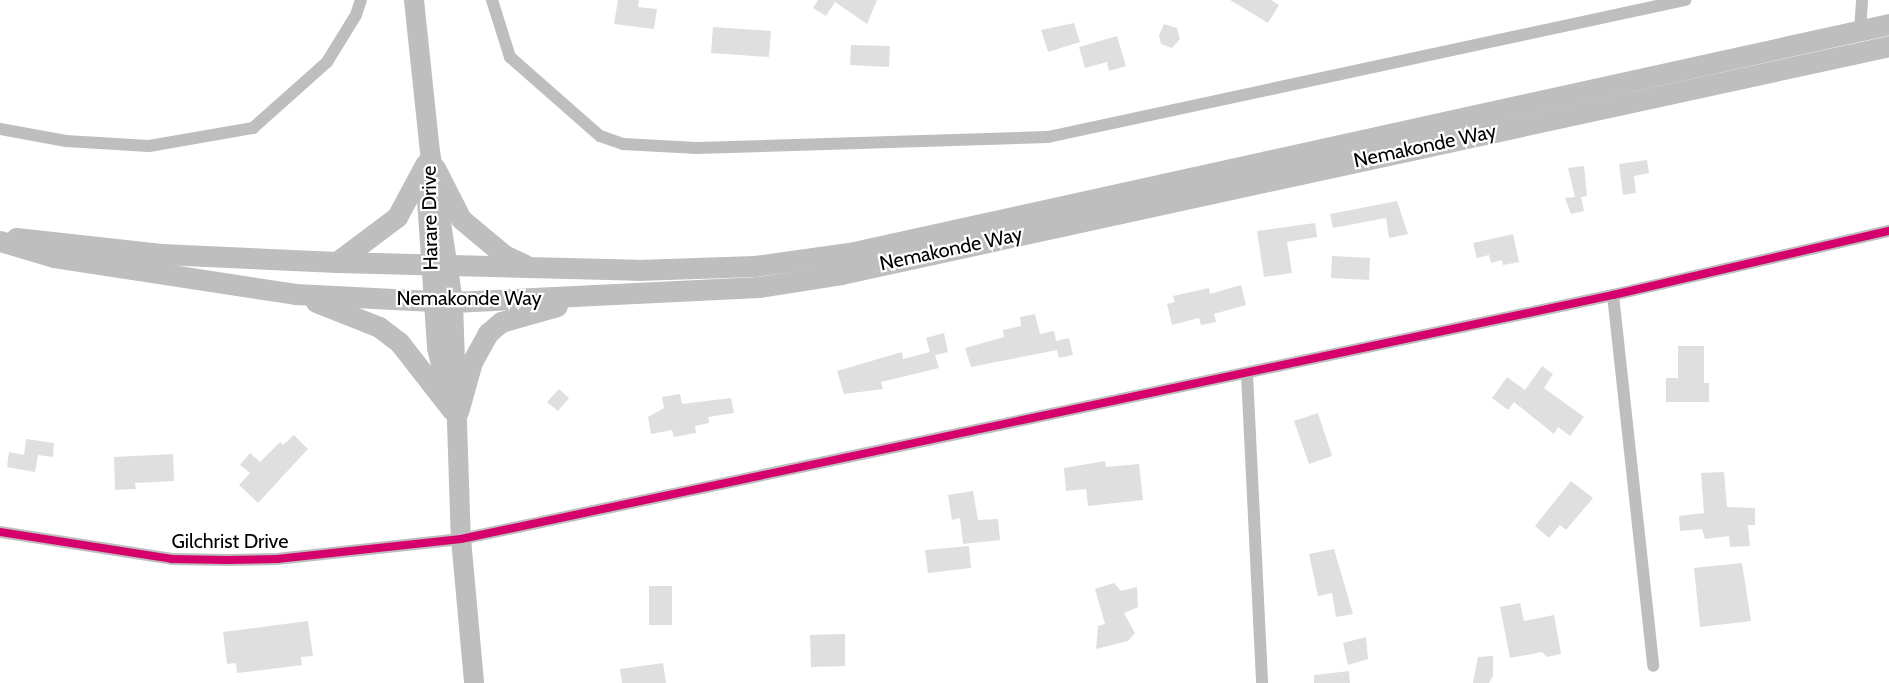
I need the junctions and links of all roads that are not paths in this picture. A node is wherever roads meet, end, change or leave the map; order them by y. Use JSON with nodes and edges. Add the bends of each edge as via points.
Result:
{"nodes":[{"id":1,"x":361,"y":0,"type":"edge"},
{"id":2,"x":414,"y":0,"type":"edge"},
{"id":3,"x":492,"y":0,"type":"edge"},
{"id":4,"x":1685,"y":0,"type":"edge"},
{"id":5,"x":1862,"y":0,"type":"edge"},
{"id":6,"x":1889,"y":24,"type":"edge"},
{"id":7,"x":1860,"y":30,"type":"junction"},
{"id":8,"x":1889,"y":46,"type":"edge"},
{"id":9,"x":0,"y":129,"type":"edge"},
{"id":10,"x":430,"y":161,"type":"junction"},
{"id":11,"x":1889,"y":231,"type":"edge"},
{"id":12,"x":0,"y":239,"type":"edge"},
{"id":13,"x":337,"y":262,"type":"junction"},
{"id":14,"x":440,"y":265,"type":"junction"},
{"id":15,"x":529,"y":267,"type":"junction"},
{"id":16,"x":295,"y":294,"type":"junction"},
{"id":17,"x":1613,"y":295,"type":"junction"},
{"id":18,"x":593,"y":296,"type":"junction"},
{"id":19,"x":443,"y":302,"type":"junction"},
{"id":20,"x":1246,"y":374,"type":"junction"},
{"id":21,"x":455,"y":416,"type":"junction"},
{"id":22,"x":0,"y":532,"type":"edge"},
{"id":23,"x":461,"y":540,"type":"junction"},
{"id":24,"x":1653,"y":666,"type":"dead end"},
{"id":25,"x":474,"y":683,"type":"edge"},
{"id":26,"x":1262,"y":683,"type":"edge"}],
"edges":[{"from":1,"to":9,"type":"street","via":[[327,62],[253,128],[149,146],[66,141]]},
{"from":2,"to":10,"type":"main road","name":"Harare Drive"},
{"from":3,"to":4,"type":"street","via":[[512,59],[600,136],[623,144],[697,148],[1048,137]]},
{"from":5,"to":7,"type":"street"},
{"from":6,"to":7,"type":"highway","name":"Nemakonde Way"},
{"from":7,"to":15,"type":"highway","name":"Nemakonde Way","via":[[854,252],[755,266]]},
{"from":8,"to":18,"type":"highway","name":"Nemakonde Way","via":[[841,274],[759,287]]},
{"from":10,"to":13,"type":"highway","via":[[397,217]]},
{"from":10,"to":14,"type":"main road","name":"Harare Drive"},
{"from":10,"to":15,"type":"highway","via":[[448,200],[465,224],[504,255]]},
{"from":11,"to":17,"type":"street","name":"Gilchrist Drive"},
{"from":12,"to":13,"type":"highway","name":"Nemakonde Way","via":[[161,254]]},
{"from":12,"to":16,"type":"highway","name":"Nemakonde Way","via":[[54,257]]},
{"from":13,"to":14,"type":"highway","name":"Nemakonde Way"},
{"from":14,"to":15,"type":"highway","name":"Nemakonde Way"},
{"from":14,"to":19,"type":"main road","name":"Harare Drive"},
{"from":16,"to":19,"type":"highway","name":"Nemakonde Way"},
{"from":16,"to":21,"type":"highway","via":[[379,327],[399,342]]},
{"from":17,"to":20,"type":"street","name":"Gilchrist Drive"},
{"from":17,"to":24,"type":"street"},
{"from":18,"to":19,"type":"highway","name":"Nemakonde Way"},
{"from":18,"to":21,"type":"highway","via":[[501,322],[479,346]]},
{"from":19,"to":21,"type":"main road","name":"Harare Drive","via":[[441,371]]},
{"from":20,"to":23,"type":"street","name":"Gilchrist Drive"},
{"from":20,"to":26,"type":"street"},
{"from":21,"to":23,"type":"main road","name":"Harare Drive"},
{"from":22,"to":23,"type":"street","name":"Gilchrist Drive","via":[[172,559],[227,560],[277,559]]},
{"from":23,"to":25,"type":"main road","name":"Harare Drive"}]}
